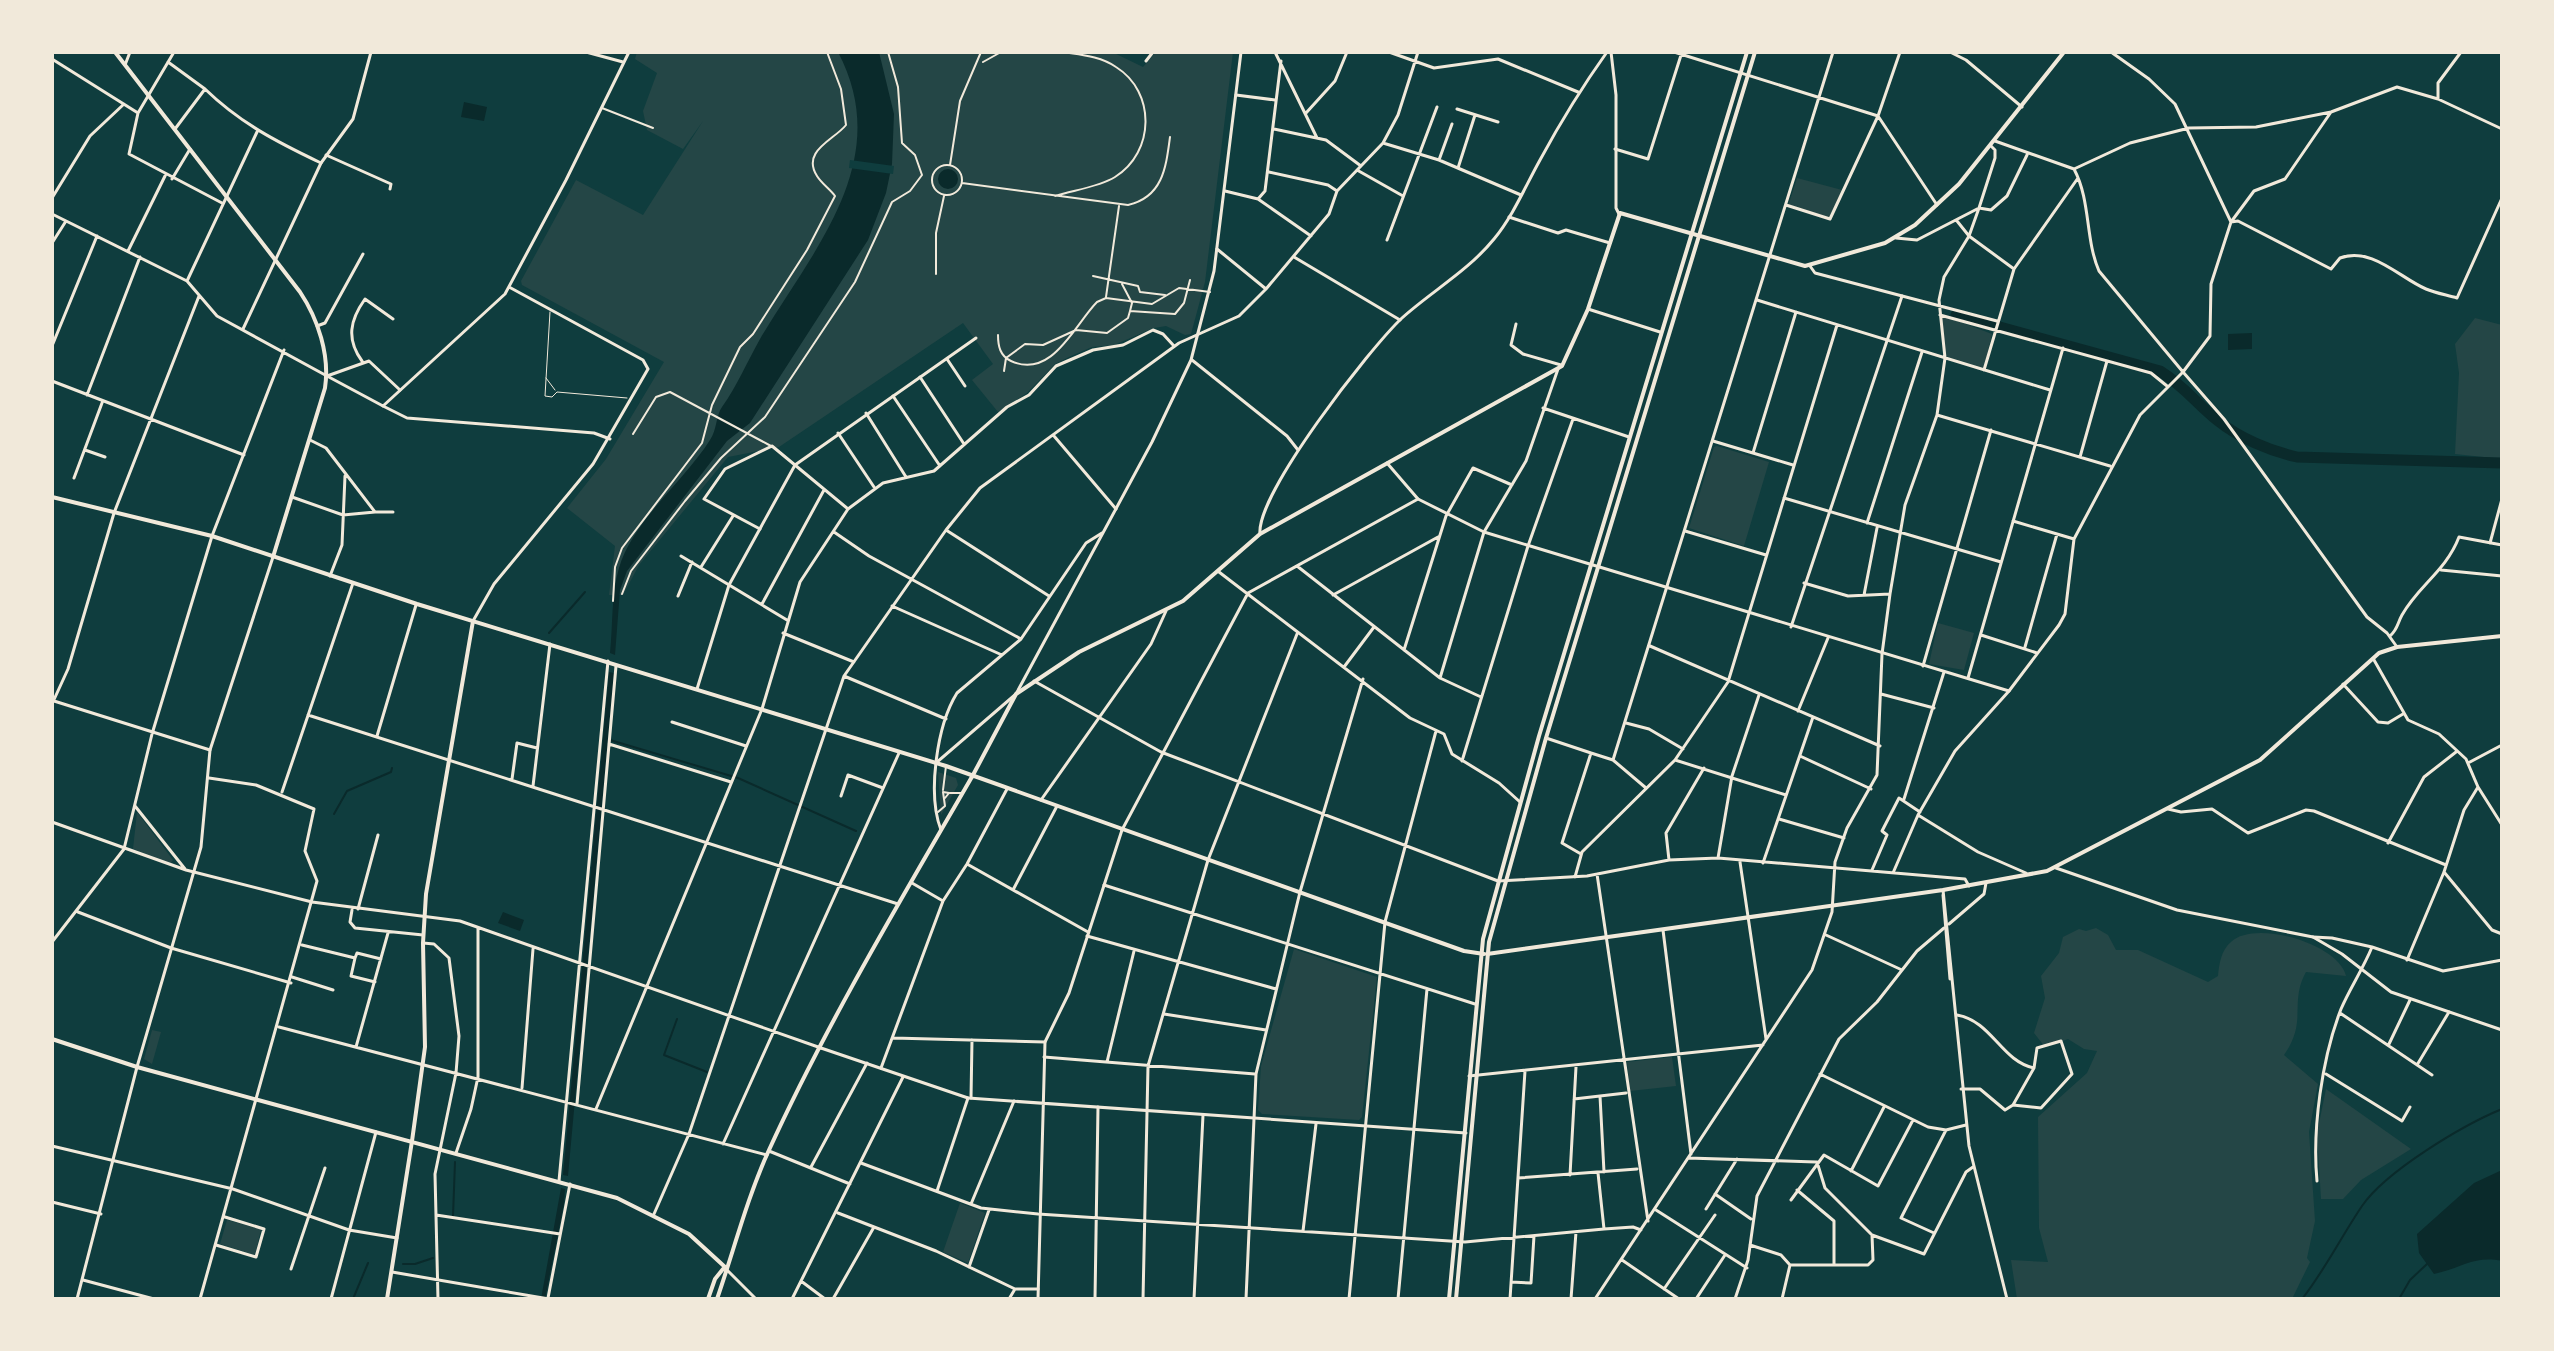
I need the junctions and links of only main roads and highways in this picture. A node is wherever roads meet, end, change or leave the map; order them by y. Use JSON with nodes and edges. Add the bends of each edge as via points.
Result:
{"nodes":[{"id":1,"x":115,"y":52,"type":"edge"},
{"id":2,"x":1747,"y":52,"type":"edge"},
{"id":3,"x":1755,"y":52,"type":"edge"},
{"id":4,"x":2064,"y":52,"type":"edge"},
{"id":5,"x":1690,"y":233,"type":"junction"},
{"id":6,"x":1699,"y":236,"type":"junction"},
{"id":7,"x":52,"y":497,"type":"edge"},
{"id":8,"x":273,"y":557,"type":"junction"},
{"id":9,"x":473,"y":621,"type":"junction"},
{"id":10,"x":2502,"y":636,"type":"edge"},
{"id":11,"x":973,"y":775,"type":"junction"},
{"id":12,"x":1480,"y":954,"type":"junction"},
{"id":13,"x":1487,"y":954,"type":"junction"},
{"id":14,"x":52,"y":1039,"type":"edge"},
{"id":15,"x":1472,"y":1076,"type":"junction"},
{"id":16,"x":1467,"y":1133,"type":"junction"},
{"id":17,"x":412,"y":1141,"type":"junction"},
{"id":18,"x":725,"y":1267,"type":"junction"},
{"id":19,"x":387,"y":1299,"type":"edge"},
{"id":20,"x":708,"y":1299,"type":"edge"},
{"id":21,"x":717,"y":1299,"type":"edge"},
{"id":22,"x":1449,"y":1299,"type":"edge"},
{"id":23,"x":1456,"y":1299,"type":"edge"}],
"edges":[{"from":1,"to":8,"type":"main road","via":[[275,260],[317,326],[327,376]]},
{"from":2,"to":5,"type":"main road"},
{"from":3,"to":6,"type":"main road"},
{"from":4,"to":6,"type":"main road","via":[[1993,144],[1937,205],[1896,238],[1810,266]]},
{"from":5,"to":6,"type":"main road"},
{"from":5,"to":11,"type":"main road","via":[[1619,214],[1588,309],[1560,367],[1260,534],[1166,611],[1088,647],[1034,681],[1016,694]]},
{"from":5,"to":12,"type":"main road","via":[[1520,802]]},
{"from":6,"to":13,"type":"main road","via":[[1546,738]]},
{"from":7,"to":8,"type":"main road","via":[[212,536]]},
{"from":8,"to":9,"type":"main road"},
{"from":9,"to":11,"type":"main road"},
{"from":9,"to":17,"type":"main road","via":[[424,916],[424,1065]]},
{"from":10,"to":13,"type":"main road","via":[[2397,647],[2372,657],[2260,760],[2056,868],[1943,890]]},
{"from":11,"to":12,"type":"main road"},
{"from":11,"to":18,"type":"main road","via":[[768,1153]]},
{"from":12,"to":13,"type":"main road"},
{"from":12,"to":15,"type":"main road"},
{"from":13,"to":15,"type":"main road"},
{"from":14,"to":17,"type":"main road"},
{"from":15,"to":16,"type":"main road"},
{"from":16,"to":22,"type":"main road"},
{"from":16,"to":23,"type":"main road"},
{"from":17,"to":18,"type":"main road","via":[[617,1198],[689,1234]]},
{"from":17,"to":19,"type":"main road"},
{"from":18,"to":20,"type":"main road"},
{"from":18,"to":21,"type":"main road"}]}
